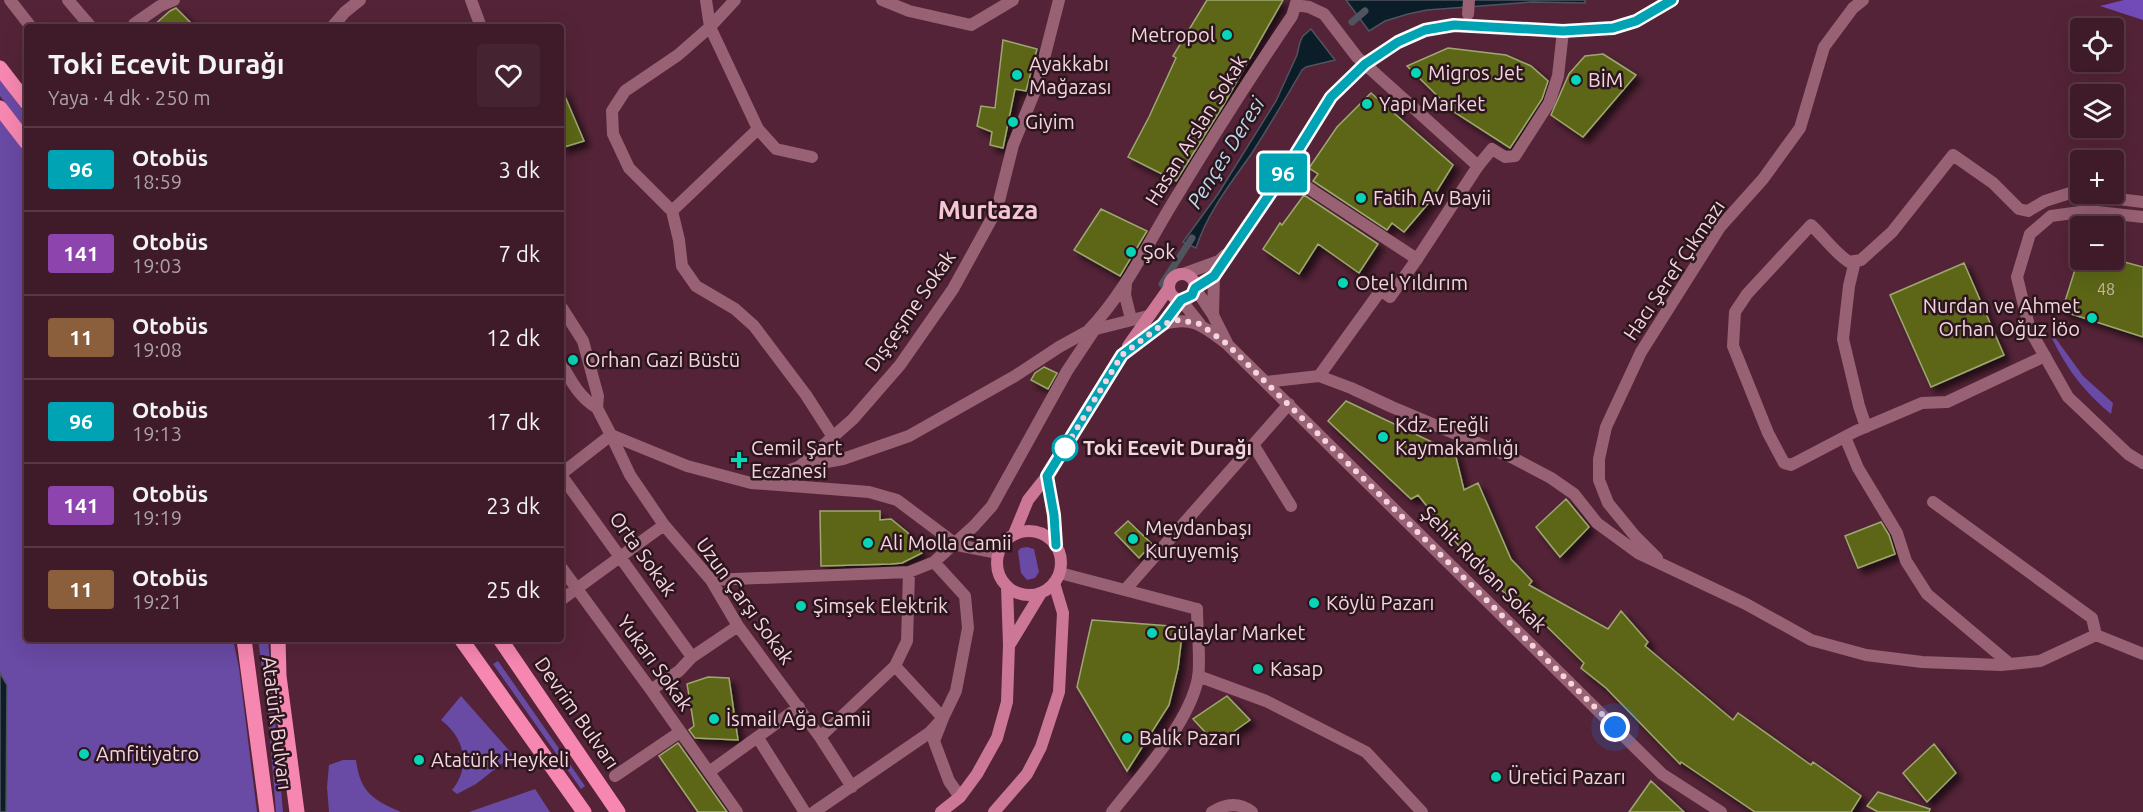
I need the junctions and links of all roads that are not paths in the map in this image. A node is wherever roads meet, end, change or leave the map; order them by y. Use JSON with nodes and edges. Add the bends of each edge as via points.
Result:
{"nodes":[{"id":1,"x":10,"y":0,"type":"edge"},
{"id":2,"x":68,"y":0,"type":"edge"},
{"id":3,"x":174,"y":0,"type":"edge"},
{"id":4,"x":360,"y":0,"type":"edge"},
{"id":5,"x":471,"y":0,"type":"edge"},
{"id":6,"x":706,"y":0,"type":"edge"},
{"id":7,"x":735,"y":0,"type":"edge"},
{"id":8,"x":882,"y":0,"type":"edge"},
{"id":9,"x":1013,"y":0,"type":"edge"},
{"id":10,"x":1059,"y":0,"type":"edge"},
{"id":11,"x":1469,"y":0,"type":"edge"},
{"id":12,"x":1672,"y":0,"type":"edge"},
{"id":13,"x":1863,"y":0,"type":"edge"},
{"id":14,"x":1296,"y":2,"type":"edge"},
{"id":15,"x":1468,"y":14,"type":"dead end"},
{"id":16,"x":29,"y":24,"type":"edge"},
{"id":17,"x":88,"y":24,"type":"edge"},
{"id":18,"x":134,"y":24,"type":"dead end"},
{"id":19,"x":335,"y":24,"type":"edge"},
{"id":20,"x":480,"y":24,"type":"edge"},
{"id":21,"x":710,"y":27,"type":"junction"},
{"id":22,"x":1563,"y":31,"type":"junction"},
{"id":23,"x":1365,"y":64,"type":"junction"},
{"id":24,"x":0,"y":69,"type":"edge"},
{"id":25,"x":24,"y":99,"type":"edge"},
{"id":26,"x":0,"y":108,"type":"edge"},
{"id":27,"x":758,"y":129,"type":"junction"},
{"id":28,"x":24,"y":139,"type":"edge"},
{"id":29,"x":812,"y":157,"type":"dead end"},
{"id":30,"x":1478,"y":166,"type":"junction"},
{"id":31,"x":1284,"y":171,"type":"junction"},
{"id":32,"x":2143,"y":202,"type":"edge"},
{"id":33,"x":672,"y":211,"type":"junction"},
{"id":34,"x":2143,"y":217,"type":"edge"},
{"id":35,"x":1231,"y":251,"type":"junction"},
{"id":36,"x":1417,"y":259,"type":"junction"},
{"id":37,"x":1855,"y":261,"type":"junction"},
{"id":38,"x":1183,"y":274,"type":"junction"},
{"id":39,"x":1214,"y":276,"type":"junction"},
{"id":40,"x":1127,"y":280,"type":"junction"},
{"id":41,"x":1169,"y":288,"type":"junction"},
{"id":42,"x":1195,"y":288,"type":"junction"},
{"id":43,"x":1181,"y":300,"type":"junction"},
{"id":44,"x":564,"y":312,"type":"edge"},
{"id":45,"x":1213,"y":315,"type":"junction"},
{"id":46,"x":1148,"y":316,"type":"junction"},
{"id":47,"x":1131,"y":319,"type":"junction"},
{"id":48,"x":1163,"y":324,"type":"junction"},
{"id":49,"x":1200,"y":324,"type":"junction"},
{"id":50,"x":1091,"y":330,"type":"junction"},
{"id":51,"x":1227,"y":344,"type":"junction"},
{"id":52,"x":1122,"y":355,"type":"junction"},
{"id":53,"x":2045,"y":356,"type":"junction"},
{"id":54,"x":564,"y":368,"type":"edge"},
{"id":55,"x":1319,"y":376,"type":"junction"},
{"id":56,"x":1266,"y":382,"type":"junction"},
{"id":57,"x":1289,"y":404,"type":"junction"},
{"id":58,"x":597,"y":408,"type":"junction"},
{"id":59,"x":1866,"y":427,"type":"junction"},
{"id":60,"x":611,"y":435,"type":"junction"},
{"id":61,"x":1845,"y":436,"type":"junction"},
{"id":62,"x":833,"y":437,"type":"junction"},
{"id":63,"x":1254,"y":446,"type":"junction"},
{"id":64,"x":2143,"y":463,"type":"edge"},
{"id":65,"x":799,"y":467,"type":"junction"},
{"id":66,"x":564,"y":471,"type":"edge"},
{"id":67,"x":1047,"y":476,"type":"junction"},
{"id":68,"x":564,"y":478,"type":"edge"},
{"id":69,"x":751,"y":483,"type":"junction"},
{"id":70,"x":1933,"y":502,"type":"dead end"},
{"id":71,"x":1291,"y":506,"type":"dead end"},
{"id":72,"x":664,"y":525,"type":"junction"},
{"id":73,"x":1014,"y":534,"type":"junction"},
{"id":74,"x":955,"y":543,"type":"junction"},
{"id":75,"x":1056,"y":545,"type":"junction"},
{"id":76,"x":998,"y":553,"type":"junction"},
{"id":77,"x":621,"y":556,"type":"junction"},
{"id":78,"x":934,"y":562,"type":"junction"},
{"id":79,"x":1666,"y":568,"type":"junction"},
{"id":80,"x":564,"y":571,"type":"edge"},
{"id":81,"x":909,"y":572,"type":"junction"},
{"id":82,"x":1057,"y":578,"type":"junction"},
{"id":83,"x":711,"y":580,"type":"junction"},
{"id":84,"x":1007,"y":586,"type":"junction"},
{"id":85,"x":577,"y":589,"type":"junction"},
{"id":86,"x":1125,"y":590,"type":"junction"},
{"id":87,"x":1041,"y":593,"type":"junction"},
{"id":88,"x":564,"y":598,"type":"edge"},
{"id":89,"x":738,"y":626,"type":"junction"},
{"id":90,"x":2096,"y":635,"type":"junction"},
{"id":91,"x":244,"y":642,"type":"edge"},
{"id":92,"x":278,"y":642,"type":"edge"},
{"id":93,"x":463,"y":642,"type":"edge"},
{"id":94,"x":502,"y":642,"type":"edge"},
{"id":95,"x":1009,"y":645,"type":"junction"},
{"id":96,"x":2143,"y":654,"type":"edge"},
{"id":97,"x":692,"y":657,"type":"junction"},
{"id":98,"x":2010,"y":664,"type":"junction"},
{"id":99,"x":895,"y":666,"type":"junction"},
{"id":100,"x":1198,"y":676,"type":"junction"},
{"id":101,"x":651,"y":690,"type":"junction"},
{"id":102,"x":799,"y":707,"type":"junction"},
{"id":103,"x":943,"y":718,"type":"junction"},
{"id":104,"x":680,"y":732,"type":"junction"},
{"id":105,"x":820,"y":737,"type":"junction"},
{"id":106,"x":758,"y":738,"type":"junction"},
{"id":107,"x":709,"y":772,"type":"junction"},
{"id":108,"x":615,"y":776,"type":"dead end"},
{"id":109,"x":852,"y":787,"type":"junction"},
{"id":110,"x":960,"y":797,"type":"junction"},
{"id":111,"x":267,"y":812,"type":"edge"},
{"id":112,"x":297,"y":812,"type":"edge"},
{"id":113,"x":584,"y":812,"type":"edge"},
{"id":114,"x":618,"y":812,"type":"edge"},
{"id":115,"x":737,"y":812,"type":"edge"},
{"id":116,"x":809,"y":812,"type":"edge"},
{"id":117,"x":941,"y":812,"type":"edge"},
{"id":118,"x":994,"y":812,"type":"edge"},
{"id":119,"x":1112,"y":812,"type":"edge"},
{"id":120,"x":1212,"y":812,"type":"edge"},
{"id":121,"x":1252,"y":812,"type":"edge"},
{"id":122,"x":1422,"y":812,"type":"edge"},
{"id":123,"x":1721,"y":812,"type":"edge"}],
"edges":[{"from":1,"to":16,"type":"street"},
{"from":2,"to":17,"type":"street"},
{"from":3,"to":18,"type":"street"},
{"from":4,"to":19,"type":"street"},
{"from":5,"to":20,"type":"street"},
{"from":6,"to":21,"type":"street"},
{"from":7,"to":21,"type":"street"},
{"from":8,"to":9,"type":"street","via":[[909,11],[971,25]]},
{"from":10,"to":62,"type":"street","name":"Dışçeşme Sokak","via":[[1037,86],[1013,145],[997,209],[954,289],[900,364],[854,419]]},
{"from":11,"to":15,"type":"street"},
{"from":12,"to":22,"type":"street","via":[[1636,21],[1613,28]]},
{"from":13,"to":79,"type":"street","name":"Hacı Şeref Çıkmazı","via":[[1824,47],[1800,128],[1763,179],[1720,227],[1641,352],[1606,427],[1599,480],[1608,503]]},
{"from":14,"to":23,"type":"street","via":[[1324,14]]},
{"from":14,"to":40,"type":"street","name":"Hasan Arslan Sokak","via":[[1292,16]]},
{"from":21,"to":27,"type":"street"},
{"from":21,"to":33,"type":"street","via":[[626,91],[612,111],[613,135],[629,168]]},
{"from":22,"to":23,"type":"street","via":[[1454,25],[1425,30]]},
{"from":22,"to":30,"type":"street","via":[[1558,76],[1549,103],[1515,156],[1505,157],[1492,149]]},
{"from":23,"to":30,"type":"street"},
{"from":23,"to":31,"type":"street","via":[[1331,97]]},
{"from":24,"to":25,"type":"main road"},
{"from":26,"to":28,"type":"main road"},
{"from":27,"to":29,"type":"street","via":[[776,149]]},
{"from":27,"to":33,"type":"street"},
{"from":30,"to":36,"type":"street"},
{"from":31,"to":35,"type":"street"},
{"from":31,"to":36,"type":"street"},
{"from":32,"to":37,"type":"street","via":[[2070,194],[2028,211],[2019,209],[1993,183],[1953,155],[1892,232]]},
{"from":33,"to":62,"type":"street","via":[[682,266],[691,279],[754,326]]},
{"from":34,"to":53,"type":"street","via":[[2088,211],[2051,216],[2030,234],[2017,277],[2030,330]]},
{"from":35,"to":38,"type":"street","via":[[1219,261]]},
{"from":35,"to":39,"type":"street"},
{"from":36,"to":55,"type":"street","via":[[1390,297],[1381,290]]},
{"from":37,"to":59,"type":"street","via":[[1843,339]]},
{"from":37,"to":61,"type":"street","via":[[1837,255],[1811,225],[1735,312],[1733,345],[1784,463],[1791,465]]},
{"from":38,"to":41,"type":"main road","via":[[1171,279]]},
{"from":38,"to":42,"type":"main road","via":[[1193,280]]},
{"from":39,"to":42,"type":"street"},
{"from":39,"to":45,"type":"street","name":"Şehit Rıdvan Sokak"},
{"from":40,"to":47,"type":"street","via":[[1125,295]]},
{"from":40,"to":50,"type":"street","name":"Hasan Arslan Sokak"},
{"from":41,"to":43,"type":"main road","via":[[1173,297]]},
{"from":41,"to":46,"type":"main road"},
{"from":42,"to":43,"type":"main road","via":[[1192,295]]},
{"from":42,"to":45,"type":"street","name":"Şehit Rıdvan Sokak"},
{"from":43,"to":48,"type":"main road"},
{"from":43,"to":49,"type":"street","name":"Şehit Rıdvan Sokak"},
{"from":44,"to":58,"type":"street","via":[[582,341],[596,389]]},
{"from":45,"to":51,"type":"street","name":"Şehit Rıdvan Sokak"},
{"from":46,"to":47,"type":"street","name":"Hasan Arslan Sokak"},
{"from":46,"to":52,"type":"main road"},
{"from":47,"to":50,"type":"street","name":"Hasan Arslan Sokak"},
{"from":48,"to":49,"type":"street","via":[[1179,320]]},
{"from":48,"to":52,"type":"main road"},
{"from":49,"to":51,"type":"street","name":"Şehit Rıdvan Sokak"},
{"from":50,"to":65,"type":"street","name":"Hasan Arslan Sokak","via":[[909,436],[843,459]]},
{"from":50,"to":74,"type":"street","name":"Hasan Arslan Sokak","via":[[992,506]]},
{"from":51,"to":56,"type":"street","name":"Şehit Rıdvan Sokak"},
{"from":52,"to":67,"type":"main road"},
{"from":53,"to":59,"type":"street","via":[[1947,402],[1922,403]]},
{"from":53,"to":64,"type":"street","via":[[2068,397],[2128,454]]},
{"from":54,"to":58,"type":"street","via":[[585,401]]},
{"from":55,"to":56,"type":"street"},
{"from":55,"to":79,"type":"street","via":[[1478,442],[1551,478],[1574,494],[1597,523]]},
{"from":56,"to":57,"type":"street","name":"Şehit Rıdvan Sokak"},
{"from":57,"to":63,"type":"street"},
{"from":57,"to":123,"type":"street","name":"Şehit Rıdvan Sokak","via":[[1662,774]]},
{"from":58,"to":60,"type":"street","name":"Uzun Çarşı Sokak"},
{"from":59,"to":61,"type":"street"},
{"from":60,"to":66,"type":"street"},
{"from":60,"to":69,"type":"street","via":[[687,466]]},
{"from":60,"to":72,"type":"street","name":"Uzun Çarşı Sokak","via":[[630,475]]},
{"from":61,"to":98,"type":"street","via":[[1858,468],[1896,533],[1906,561],[1927,594]]},
{"from":62,"to":65,"type":"street","name":"Dışçeşme Sokak"},
{"from":63,"to":71,"type":"street"},
{"from":63,"to":86,"type":"street"},
{"from":65,"to":69,"type":"street","name":"Dışçeşme Sokak"},
{"from":67,"to":73,"type":"main road","via":[[1028,500]]},
{"from":67,"to":75,"type":"main road"},
{"from":68,"to":77,"type":"street","name":"Orta Sokak"},
{"from":69,"to":74,"type":"street","via":[[869,492],[897,500]]},
{"from":70,"to":90,"type":"street","via":[[2092,618]]},
{"from":72,"to":77,"type":"street"},
{"from":72,"to":83,"type":"street","name":"Uzun Çarşı Sokak"},
{"from":73,"to":75,"type":"main road","via":[[1042,533]]},
{"from":73,"to":76,"type":"main road"},
{"from":74,"to":76,"type":"street"},
{"from":74,"to":78,"type":"street","name":"Hasan Arslan Sokak"},
{"from":75,"to":82,"type":"main road","via":[[1061,555]]},
{"from":76,"to":84,"type":"main road","via":[[998,571]]},
{"from":77,"to":85,"type":"street"},
{"from":77,"to":97,"type":"street","name":"Orta Sokak"},
{"from":78,"to":81,"type":"street"},
{"from":78,"to":103,"type":"street","via":[[965,596],[968,628],[956,691]]},
{"from":79,"to":98,"type":"street","via":[[1746,604],[1811,640],[1877,657]]},
{"from":80,"to":85,"type":"street","name":"Yukarı Sokak"},
{"from":81,"to":83,"type":"street"},
{"from":81,"to":99,"type":"street","via":[[908,641]]},
{"from":82,"to":86,"type":"street"},
{"from":82,"to":87,"type":"main road"},
{"from":82,"to":118,"type":"main road","via":[[1063,613],[1059,692],[1041,747],[1027,774]]},
{"from":83,"to":89,"type":"street","name":"Uzun Çarşı Sokak"},
{"from":84,"to":87,"type":"main road","via":[[1023,594]]},
{"from":84,"to":95,"type":"main road"},
{"from":85,"to":88,"type":"street"},
{"from":85,"to":101,"type":"street","name":"Yukarı Sokak"},
{"from":86,"to":100,"type":"street","via":[[1197,609]]},
{"from":87,"to":95,"type":"main road"},
{"from":89,"to":97,"type":"street"},
{"from":89,"to":102,"type":"street","name":"Uzun Çarşı Sokak"},
{"from":90,"to":96,"type":"street"},
{"from":90,"to":98,"type":"street","via":[[2040,661]]},
{"from":91,"to":111,"type":"main road","name":"Atatürk Bulvarı"},
{"from":92,"to":112,"type":"main road","name":"Atatürk Bulvarı"},
{"from":93,"to":113,"type":"main road"},
{"from":94,"to":114,"type":"main road","name":"Devrim Bulvarı"},
{"from":95,"to":110,"type":"main road","via":[[1007,702],[997,738]]},
{"from":97,"to":101,"type":"street"},
{"from":99,"to":103,"type":"street"},
{"from":99,"to":105,"type":"street"},
{"from":100,"to":119,"type":"street","via":[[1189,707]]},
{"from":100,"to":122,"type":"street","via":[[1266,701],[1366,752]]},
{"from":101,"to":104,"type":"street","name":"Yukarı Sokak"},
{"from":102,"to":105,"type":"street","name":"Uzun Çarşı Sokak"},
{"from":102,"to":106,"type":"street"},
{"from":103,"to":109,"type":"street","via":[[929,733]]},
{"from":103,"to":110,"type":"street","via":[[934,741],[949,781]]},
{"from":104,"to":107,"type":"street","name":"Yukarı Sokak"},
{"from":104,"to":108,"type":"street"},
{"from":105,"to":109,"type":"street","name":"Uzun Çarşı Sokak"},
{"from":106,"to":107,"type":"street"},
{"from":106,"to":116,"type":"street"},
{"from":107,"to":115,"type":"street","name":"Yukarı Sokak"},
{"from":109,"to":116,"type":"street"},
{"from":110,"to":117,"type":"main road"},
{"from":120,"to":121,"type":"street","via":[[1237,804]]}]}
